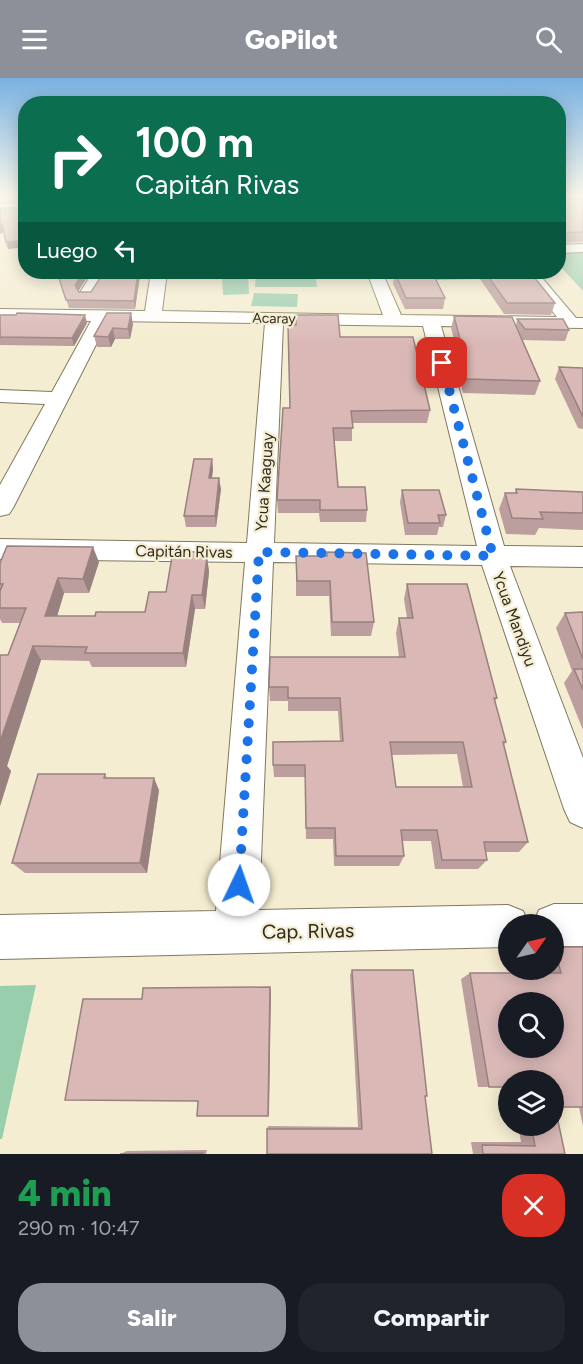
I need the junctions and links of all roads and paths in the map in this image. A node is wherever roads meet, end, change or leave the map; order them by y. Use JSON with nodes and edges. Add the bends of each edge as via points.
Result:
{"nodes":[{"id":1,"x":583,"y":248,"type":"edge"},
{"id":2,"x":566,"y":249,"type":"edge"},
{"id":3,"x":96,"y":279,"type":"edge"},
{"id":4,"x":158,"y":279,"type":"edge"},
{"id":5,"x":378,"y":279,"type":"edge"},
{"id":6,"x":536,"y":279,"type":"edge"},
{"id":7,"x":87,"y":294,"type":"edge"},
{"id":8,"x":0,"y":314,"type":"edge"},
{"id":9,"x":102,"y":316,"type":"junction"},
{"id":10,"x":153,"y":316,"type":"junction"},
{"id":11,"x":274,"y":318,"type":"junction"},
{"id":12,"x":394,"y":320,"type":"junction"},
{"id":13,"x":430,"y":321,"type":"junction"},
{"id":14,"x":577,"y":323,"type":"edge"},
{"id":15,"x":0,"y":396,"type":"edge"},
{"id":16,"x":57,"y":398,"type":"junction"},
{"id":17,"x":0,"y":508,"type":"edge"},
{"id":18,"x":0,"y":549,"type":"edge"},
{"id":19,"x":259,"y":552,"type":"junction"},
{"id":20,"x":493,"y":556,"type":"junction"},
{"id":21,"x":583,"y":557,"type":"edge"},
{"id":22,"x":583,"y":809,"type":"edge"},
{"id":23,"x":583,"y":925,"type":"edge"},
{"id":24,"x":498,"y":926,"type":"edge"},
{"id":25,"x":564,"y":926,"type":"edge"},
{"id":26,"x":236,"y":932,"type":"junction"},
{"id":27,"x":0,"y":937,"type":"edge"}],
"edges":[{"from":1,"to":2,"type":"street"},
{"from":3,"to":7,"type":"street"},
{"from":4,"to":10,"type":"street"},
{"from":5,"to":12,"type":"street"},
{"from":6,"to":14,"type":"street"},
{"from":8,"to":9,"type":"street","name":"Acaray"},
{"from":9,"to":10,"type":"street","name":"Acaray"},
{"from":9,"to":16,"type":"street"},
{"from":10,"to":11,"type":"street","name":"Acaray"},
{"from":11,"to":12,"type":"street","name":"Acaray"},
{"from":11,"to":19,"type":"street","name":"Ycua Kaaguay"},
{"from":12,"to":13,"type":"street","name":"Acaray"},
{"from":13,"to":14,"type":"street","name":"Acaray"},
{"from":13,"to":20,"type":"street","name":"Ycua Mandiyu"},
{"from":15,"to":16,"type":"street"},
{"from":16,"to":17,"type":"street"},
{"from":18,"to":19,"type":"street","name":"Capitán Rivas"},
{"from":19,"to":20,"type":"street","name":"Capitán Rivas"},
{"from":19,"to":26,"type":"street","name":"Ycua Kaaguay"},
{"from":20,"to":21,"type":"street","name":"Capitán Rivas"},
{"from":20,"to":22,"type":"street","name":"Ycua Mandiyu"},
{"from":23,"to":25,"type":"street"},
{"from":24,"to":26,"type":"street","name":"Cap. Rivas"},
{"from":26,"to":27,"type":"street","name":"Cap. Rivas"}]}
